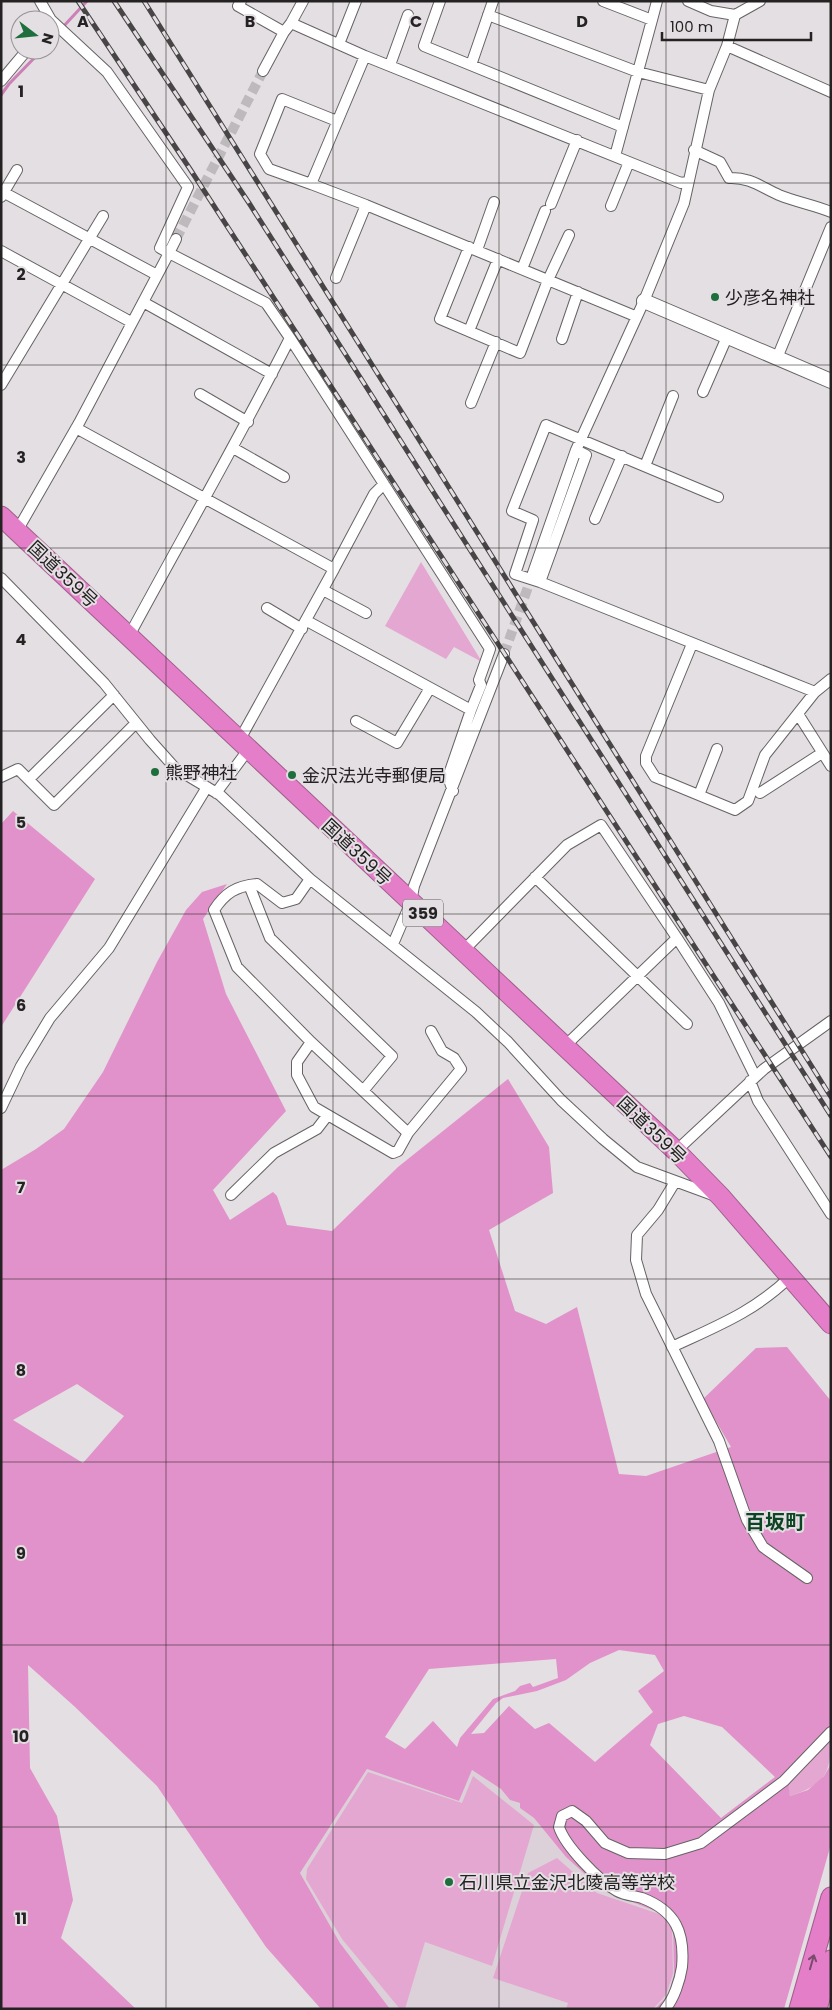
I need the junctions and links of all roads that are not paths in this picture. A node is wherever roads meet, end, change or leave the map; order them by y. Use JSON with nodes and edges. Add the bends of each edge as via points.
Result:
{"nodes":[{"id":1,"x":241,"y":1,"type":"edge"},
{"id":2,"x":303,"y":1,"type":"edge"},
{"id":3,"x":356,"y":1,"type":"edge"},
{"id":4,"x":440,"y":1,"type":"edge"},
{"id":5,"x":492,"y":1,"type":"edge"},
{"id":6,"x":603,"y":1,"type":"edge"},
{"id":7,"x":657,"y":1,"type":"edge"},
{"id":8,"x":688,"y":1,"type":"edge"},
{"id":9,"x":760,"y":1,"type":"edge"},
{"id":10,"x":408,"y":15,"type":"dead end"},
{"id":11,"x":488,"y":15,"type":"junction"},
{"id":12,"x":735,"y":15,"type":"junction"},
{"id":13,"x":652,"y":20,"type":"junction"},
{"id":14,"x":291,"y":23,"type":"junction"},
{"id":15,"x":60,"y":29,"type":"edge"},
{"id":16,"x":284,"y":32,"type":"junction"},
{"id":17,"x":339,"y":44,"type":"junction"},
{"id":18,"x":727,"y":46,"type":"junction"},
{"id":19,"x":365,"y":56,"type":"junction"},
{"id":20,"x":17,"y":60,"type":"edge"},
{"id":21,"x":471,"y":64,"type":"junction"},
{"id":22,"x":390,"y":65,"type":"junction"},
{"id":23,"x":263,"y":71,"type":"tunnel mouth"},
{"id":24,"x":638,"y":72,"type":"junction"},
{"id":25,"x":3,"y":75,"type":"edge"},
{"id":26,"x":709,"y":90,"type":"junction"},
{"id":27,"x":831,"y":92,"type":"edge"},
{"id":28,"x":338,"y":121,"type":"junction"},
{"id":29,"x":623,"y":126,"type":"junction"},
{"id":30,"x":577,"y":140,"type":"junction"},
{"id":31,"x":694,"y":150,"type":"junction"},
{"id":32,"x":615,"y":156,"type":"junction"},
{"id":33,"x":629,"y":162,"type":"junction"},
{"id":34,"x":17,"y":170,"type":"dead end"},
{"id":35,"x":687,"y":182,"type":"junction"},
{"id":36,"x":311,"y":184,"type":"junction"},
{"id":37,"x":2,"y":193,"type":"edge"},
{"id":38,"x":494,"y":202,"type":"dead end"},
{"id":39,"x":366,"y":205,"type":"junction"},
{"id":40,"x":611,"y":206,"type":"dead end"},
{"id":41,"x":831,"y":212,"type":"edge"},
{"id":42,"x":103,"y":216,"type":"dead end"},
{"id":43,"x":831,"y":227,"type":"edge"},
{"id":44,"x":569,"y":235,"type":"dead end"},
{"id":45,"x":90,"y":238,"type":"junction"},
{"id":46,"x":176,"y":239,"type":"tunnel mouth"},
{"id":47,"x":473,"y":249,"type":"junction"},
{"id":48,"x":1,"y":251,"type":"edge"},
{"id":49,"x":169,"y":253,"type":"junction"},
{"id":50,"x":498,"y":259,"type":"junction"},
{"id":51,"x":522,"y":269,"type":"junction"},
{"id":52,"x":158,"y":274,"type":"junction"},
{"id":53,"x":336,"y":278,"type":"dead end"},
{"id":54,"x":548,"y":280,"type":"junction"},
{"id":55,"x":62,"y":284,"type":"junction"},
{"id":56,"x":578,"y":292,"type":"junction"},
{"id":57,"x":644,"y":301,"type":"junction"},
{"id":58,"x":143,"y":302,"type":"junction"},
{"id":59,"x":635,"y":316,"type":"junction"},
{"id":60,"x":131,"y":322,"type":"junction"},
{"id":61,"x":469,"y":331,"type":"junction"},
{"id":62,"x":727,"y":336,"type":"junction"},
{"id":63,"x":290,"y":338,"type":"junction"},
{"id":64,"x":562,"y":339,"type":"dead end"},
{"id":65,"x":496,"y":342,"type":"junction"},
{"id":66,"x":777,"y":358,"type":"junction"},
{"id":67,"x":272,"y":374,"type":"junction"},
{"id":68,"x":831,"y":381,"type":"edge"},
{"id":69,"x":1,"y":385,"type":"edge"},
{"id":70,"x":703,"y":392,"type":"dead end"},
{"id":71,"x":200,"y":394,"type":"dead end"},
{"id":72,"x":673,"y":396,"type":"dead end"},
{"id":73,"x":471,"y":403,"type":"dead end"},
{"id":74,"x":248,"y":422,"type":"junction"},
{"id":75,"x":76,"y":428,"type":"junction"},
{"id":76,"x":580,"y":439,"type":"junction"},
{"id":77,"x":233,"y":448,"type":"junction"},
{"id":78,"x":576,"y":450,"type":"junction"},
{"id":79,"x":622,"y":456,"type":"junction"},
{"id":80,"x":645,"y":466,"type":"junction"},
{"id":81,"x":284,"y":477,"type":"dead end"},
{"id":82,"x":384,"y":484,"type":"junction"},
{"id":83,"x":718,"y":496,"type":"dead end"},
{"id":84,"x":203,"y":499,"type":"junction"},
{"id":85,"x":1,"y":516,"type":"edge"},
{"id":86,"x":595,"y":519,"type":"dead end"},
{"id":87,"x":17,"y":531,"type":"junction"},
{"id":88,"x":334,"y":569,"type":"junction"},
{"id":89,"x":533,"y":573,"type":"tunnel mouth"},
{"id":90,"x":1,"y":578,"type":"edge"},
{"id":91,"x":540,"y":582,"type":"junction"},
{"id":92,"x":323,"y":590,"type":"junction"},
{"id":93,"x":267,"y":608,"type":"dead end"},
{"id":94,"x":366,"y":613,"type":"dead end"},
{"id":95,"x":305,"y":625,"type":"junction"},
{"id":96,"x":129,"y":636,"type":"junction"},
{"id":97,"x":692,"y":644,"type":"junction"},
{"id":98,"x":504,"y":654,"type":"tunnel mouth"},
{"id":99,"x":831,"y":679,"type":"edge"},
{"id":100,"x":430,"y":688,"type":"junction"},
{"id":101,"x":815,"y":692,"type":"junction"},
{"id":102,"x":114,"y":695,"type":"junction"},
{"id":103,"x":471,"y":710,"type":"junction"},
{"id":104,"x":798,"y":714,"type":"junction"},
{"id":105,"x":356,"y":721,"type":"dead end"},
{"id":106,"x":136,"y":723,"type":"junction"},
{"id":107,"x":244,"y":746,"type":"junction"},
{"id":108,"x":717,"y":749,"type":"dead end"},
{"id":109,"x":822,"y":752,"type":"junction"},
{"id":110,"x":831,"y":766,"type":"edge"},
{"id":111,"x":1,"y":777,"type":"edge"},
{"id":112,"x":29,"y":779,"type":"junction"},
{"id":113,"x":212,"y":790,"type":"junction"},
{"id":114,"x":453,"y":791,"type":"junction"},
{"id":115,"x":760,"y":794,"type":"dead end"},
{"id":116,"x":699,"y":795,"type":"junction"},
{"id":117,"x":535,"y":877,"type":"junction"},
{"id":118,"x":310,"y":879,"type":"junction"},
{"id":119,"x":249,"y":885,"type":"junction"},
{"id":120,"x":411,"y":902,"type":"junction"},
{"id":121,"x":677,"y":938,"type":"junction"},
{"id":122,"x":393,"y":944,"type":"junction"},
{"id":123,"x":463,"y":951,"type":"junction"},
{"id":124,"x":639,"y":976,"type":"junction"},
{"id":125,"x":831,"y":1021,"type":"edge"},
{"id":126,"x":687,"y":1024,"type":"dead end"},
{"id":127,"x":432,"y":1030,"type":"dead end"},
{"id":128,"x":311,"y":1042,"type":"junction"},
{"id":129,"x":564,"y":1047,"type":"junction"},
{"id":130,"x":752,"y":1078,"type":"junction"},
{"id":131,"x":363,"y":1091,"type":"junction"},
{"id":132,"x":1,"y":1108,"type":"edge"},
{"id":133,"x":327,"y":1116,"type":"junction"},
{"id":134,"x":408,"y":1133,"type":"junction"},
{"id":135,"x":676,"y":1151,"type":"junction"},
{"id":136,"x":676,"y":1182,"type":"junction"},
{"id":137,"x":231,"y":1195,"type":"dead end"},
{"id":138,"x":721,"y":1197,"type":"junction"},
{"id":139,"x":831,"y":1214,"type":"edge"},
{"id":140,"x":790,"y":1277,"type":"junction"},
{"id":141,"x":831,"y":1324,"type":"edge"},
{"id":142,"x":672,"y":1347,"type":"junction"},
{"id":143,"x":807,"y":1578,"type":"dead end"},
{"id":144,"x":831,"y":1732,"type":"edge"},
{"id":145,"x":831,"y":1897,"type":"edge"},
{"id":146,"x":831,"y":1960,"type":"edge"},
{"id":147,"x":665,"y":2009,"type":"edge"},
{"id":148,"x":799,"y":2009,"type":"edge"},
{"id":149,"x":816,"y":2009,"type":"edge"}],
"edges":[{"from":1,"to":16,"type":"street","via":[[238,6]]},
{"from":2,"to":14,"type":"street"},
{"from":3,"to":17,"type":"street"},
{"from":4,"to":21,"type":"street","via":[[424,46]]},
{"from":5,"to":11,"type":"street"},
{"from":6,"to":13,"type":"street"},
{"from":7,"to":13,"type":"street"},
{"from":8,"to":12,"type":"street","via":[[711,11]]},
{"from":9,"to":12,"type":"street"},
{"from":10,"to":22,"type":"street"},
{"from":11,"to":21,"type":"street"},
{"from":11,"to":24,"type":"street"},
{"from":12,"to":18,"type":"street"},
{"from":13,"to":24,"type":"street"},
{"from":14,"to":16,"type":"street"},
{"from":14,"to":17,"type":"street"},
{"from":15,"to":49,"type":"street","via":[[107,72],[188,187],[160,248]]},
{"from":16,"to":23,"type":"street"},
{"from":17,"to":19,"type":"street"},
{"from":18,"to":26,"type":"street"},
{"from":18,"to":27,"type":"street"},
{"from":19,"to":22,"type":"street"},
{"from":19,"to":28,"type":"street"},
{"from":20,"to":25,"type":"street"},
{"from":21,"to":29,"type":"street"},
{"from":22,"to":30,"type":"street"},
{"from":24,"to":26,"type":"street"},
{"from":24,"to":29,"type":"street"},
{"from":26,"to":31,"type":"street"},
{"from":28,"to":36,"type":"street"},
{"from":28,"to":36,"type":"street","via":[[282,99],[260,154],[269,169]]},
{"from":29,"to":32,"type":"street"},
{"from":30,"to":32,"type":"street"},
{"from":30,"to":51,"type":"street"},
{"from":31,"to":35,"type":"street"},
{"from":31,"to":41,"type":"street","via":[[720,162],[729,178],[741,177],[780,196]]},
{"from":32,"to":33,"type":"street"},
{"from":33,"to":35,"type":"street","via":[[681,183]]},
{"from":33,"to":40,"type":"street"},
{"from":34,"to":37,"type":"street"},
{"from":35,"to":57,"type":"street","via":[[684,203]]},
{"from":36,"to":39,"type":"street"},
{"from":37,"to":45,"type":"street"},
{"from":38,"to":47,"type":"street"},
{"from":39,"to":47,"type":"street"},
{"from":39,"to":53,"type":"street"},
{"from":42,"to":45,"type":"street"},
{"from":43,"to":66,"type":"street"},
{"from":44,"to":54,"type":"street"},
{"from":45,"to":52,"type":"street"},
{"from":45,"to":55,"type":"street"},
{"from":46,"to":49,"type":"street"},
{"from":47,"to":50,"type":"street"},
{"from":47,"to":61,"type":"street","via":[[440,319]]},
{"from":48,"to":55,"type":"street"},
{"from":49,"to":52,"type":"street"},
{"from":49,"to":63,"type":"street","via":[[266,303]]},
{"from":50,"to":51,"type":"street"},
{"from":50,"to":61,"type":"street"},
{"from":51,"to":54,"type":"street"},
{"from":52,"to":58,"type":"street"},
{"from":54,"to":56,"type":"street"},
{"from":54,"to":65,"type":"street","via":[[520,353]]},
{"from":55,"to":60,"type":"street"},
{"from":55,"to":69,"type":"street"},
{"from":56,"to":59,"type":"street"},
{"from":56,"to":64,"type":"street"},
{"from":57,"to":59,"type":"street"},
{"from":57,"to":62,"type":"street"},
{"from":58,"to":60,"type":"street"},
{"from":58,"to":67,"type":"street"},
{"from":59,"to":76,"type":"street"},
{"from":60,"to":75,"type":"street"},
{"from":61,"to":65,"type":"street"},
{"from":62,"to":66,"type":"street"},
{"from":62,"to":70,"type":"street"},
{"from":63,"to":67,"type":"street"},
{"from":63,"to":82,"type":"street"},
{"from":65,"to":73,"type":"street"},
{"from":66,"to":68,"type":"street"},
{"from":67,"to":74,"type":"street"},
{"from":71,"to":74,"type":"street"},
{"from":72,"to":80,"type":"street"},
{"from":74,"to":77,"type":"street"},
{"from":75,"to":84,"type":"street"},
{"from":75,"to":87,"type":"street"},
{"from":76,"to":78,"type":"street"},
{"from":76,"to":79,"type":"street"},
{"from":76,"to":91,"type":"street","via":[[546,425],[512,511],[533,520],[515,574]]},
{"from":77,"to":81,"type":"street"},
{"from":77,"to":84,"type":"street"},
{"from":78,"to":89,"type":"street"},
{"from":78,"to":91,"type":"street","via":[[586,455]]},
{"from":79,"to":80,"type":"street"},
{"from":79,"to":86,"type":"street"},
{"from":80,"to":83,"type":"street"},
{"from":82,"to":88,"type":"street","via":[[374,494]]},
{"from":82,"to":103,"type":"street","via":[[490,649]]},
{"from":84,"to":88,"type":"street"},
{"from":84,"to":96,"type":"street"},
{"from":85,"to":87,"type":"highway","name":"国道359号","number":"359"},
{"from":87,"to":96,"type":"highway","name":"国道359号","number":"359"},
{"from":88,"to":92,"type":"street"},
{"from":90,"to":102,"type":"street"},
{"from":91,"to":97,"type":"street"},
{"from":92,"to":94,"type":"street"},
{"from":92,"to":95,"type":"street"},
{"from":93,"to":95,"type":"street"},
{"from":95,"to":100,"type":"street"},
{"from":95,"to":107,"type":"street"},
{"from":96,"to":107,"type":"highway","name":"国道359号","number":"359"},
{"from":97,"to":101,"type":"street"},
{"from":97,"to":116,"type":"street","via":[[646,762],[654,778]]},
{"from":98,"to":114,"type":"street"},
{"from":99,"to":101,"type":"street"},
{"from":100,"to":103,"type":"street"},
{"from":100,"to":105,"type":"street","via":[[397,743]]},
{"from":101,"to":104,"type":"street"},
{"from":102,"to":106,"type":"street"},
{"from":102,"to":112,"type":"street"},
{"from":103,"to":114,"type":"street","via":[[448,777]]},
{"from":104,"to":109,"type":"street"},
{"from":104,"to":116,"type":"street","via":[[765,755],[748,801],[735,810]]},
{"from":106,"to":112,"type":"street","via":[[54,804]]},
{"from":106,"to":113,"type":"street","via":[[175,768]]},
{"from":107,"to":113,"type":"street"},
{"from":107,"to":120,"type":"highway","name":"国道359号","number":"359"},
{"from":108,"to":116,"type":"street"},
{"from":109,"to":110,"type":"street"},
{"from":109,"to":115,"type":"street"},
{"from":111,"to":112,"type":"street","via":[[18,769]]},
{"from":113,"to":118,"type":"street"},
{"from":113,"to":132,"type":"street","via":[[109,948],[50,1018],[21,1066]]},
{"from":114,"to":120,"type":"street","via":[[414,886]]},
{"from":117,"to":121,"type":"street","via":[[567,845],[601,825]]},
{"from":117,"to":123,"type":"street"},
{"from":117,"to":124,"type":"street"},
{"from":118,"to":119,"type":"street","via":[[296,899],[282,903],[257,884]]},
{"from":118,"to":122,"type":"street"},
{"from":119,"to":128,"type":"street","via":[[224,895],[214,910],[237,967]]},
{"from":119,"to":131,"type":"street","via":[[270,938],[392,1056]]},
{"from":120,"to":122,"type":"street"},
{"from":120,"to":123,"type":"highway","name":"国道359号","number":"359"},
{"from":121,"to":124,"type":"street"},
{"from":121,"to":130,"type":"street","via":[[719,1003]]},
{"from":122,"to":136,"type":"street","via":[[508,1042],[561,1100],[603,1139],[637,1167]]},
{"from":123,"to":129,"type":"highway","name":"国道359号","number":"359"},
{"from":124,"to":126,"type":"street"},
{"from":124,"to":129,"type":"street"},
{"from":125,"to":130,"type":"street"},
{"from":127,"to":134,"type":"street","via":[[442,1051],[454,1058],[461,1069]]},
{"from":128,"to":131,"type":"street"},
{"from":128,"to":133,"type":"street","via":[[297,1062],[297,1076],[314,1107]]},
{"from":129,"to":135,"type":"highway","name":"国道359号","number":"359"},
{"from":130,"to":135,"type":"street"},
{"from":130,"to":139,"type":"street","via":[[758,1101]]},
{"from":131,"to":134,"type":"street"},
{"from":133,"to":134,"type":"street","via":[[393,1153],[398,1151]]},
{"from":133,"to":137,"type":"street","via":[[317,1129],[274,1153]]},
{"from":135,"to":138,"type":"highway","name":"国道359号","number":"359"},
{"from":136,"to":138,"type":"street"},
{"from":136,"to":142,"type":"street","via":[[637,1235],[636,1260],[646,1294]]},
{"from":138,"to":140,"type":"highway","name":"国道359号","number":"359"},
{"from":140,"to":141,"type":"highway","name":"国道359号","number":"359"},
{"from":140,"to":142,"type":"street","via":[[770,1297],[748,1311]]},
{"from":142,"to":143,"type":"street","via":[[719,1441],[747,1520],[763,1547]]},
{"from":144,"to":147,"type":"street","via":[[784,1781],[701,1843],[665,1854],[628,1853],[605,1843],[586,1821],[572,1811],[562,1816],[559,1827],[563,1839],[598,1875],[617,1891],[645,1899],[663,1910],[674,1919],[681,1932],[681,1974]]},
{"from":148,"to":145,"type":"highway","one_way":true},
{"from":146,"to":149,"type":"highway"}]}
